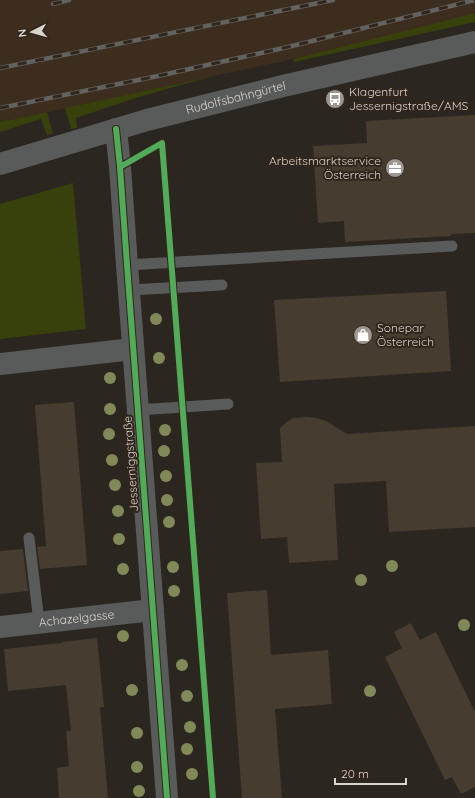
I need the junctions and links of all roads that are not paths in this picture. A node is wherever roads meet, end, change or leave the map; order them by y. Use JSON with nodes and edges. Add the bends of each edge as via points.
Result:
{"nodes":[{"id":1,"x":475,"y":42,"type":"edge"},
{"id":2,"x":116,"y":129,"type":"junction"},
{"id":3,"x":0,"y":164,"type":"edge"},
{"id":4,"x":452,"y":246,"type":"dead end"},
{"id":5,"x":127,"y":265,"type":"junction"},
{"id":6,"x":222,"y":285,"type":"dead end"},
{"id":7,"x":129,"y":290,"type":"junction"},
{"id":8,"x":133,"y":349,"type":"junction"},
{"id":9,"x":0,"y":364,"type":"edge"},
{"id":10,"x":228,"y":404,"type":"dead end"},
{"id":11,"x":138,"y":410,"type":"junction"},
{"id":12,"x":29,"y":538,"type":"dead end"},
{"id":13,"x":153,"y":610,"type":"junction"},
{"id":14,"x":39,"y":622,"type":"junction"},
{"id":15,"x":0,"y":627,"type":"edge"},
{"id":16,"x":167,"y":798,"type":"edge"}],
"edges":[{"from":1,"to":2,"type":"street","name":"Rudolfsbahngürtel","via":[[283,86]]},
{"from":2,"to":3,"type":"street","name":"Rudolfsbahngürtel"},
{"from":2,"to":5,"type":"street","name":"Jesserniggstraße"},
{"from":4,"to":5,"type":"lane"},
{"from":5,"to":7,"type":"street","name":"Jesserniggstraße"},
{"from":6,"to":7,"type":"lane"},
{"from":7,"to":8,"type":"street","name":"Jesserniggstraße"},
{"from":8,"to":9,"type":"street"},
{"from":8,"to":11,"type":"street","name":"Jesserniggstraße"},
{"from":10,"to":11,"type":"lane"},
{"from":11,"to":13,"type":"street","name":"Jesserniggstraße"},
{"from":12,"to":14,"type":"lane"},
{"from":13,"to":14,"type":"street","name":"Achazelgasse"},
{"from":13,"to":16,"type":"street","name":"Jesserniggstraße"},
{"from":14,"to":15,"type":"street","name":"Achazelgasse"}]}
